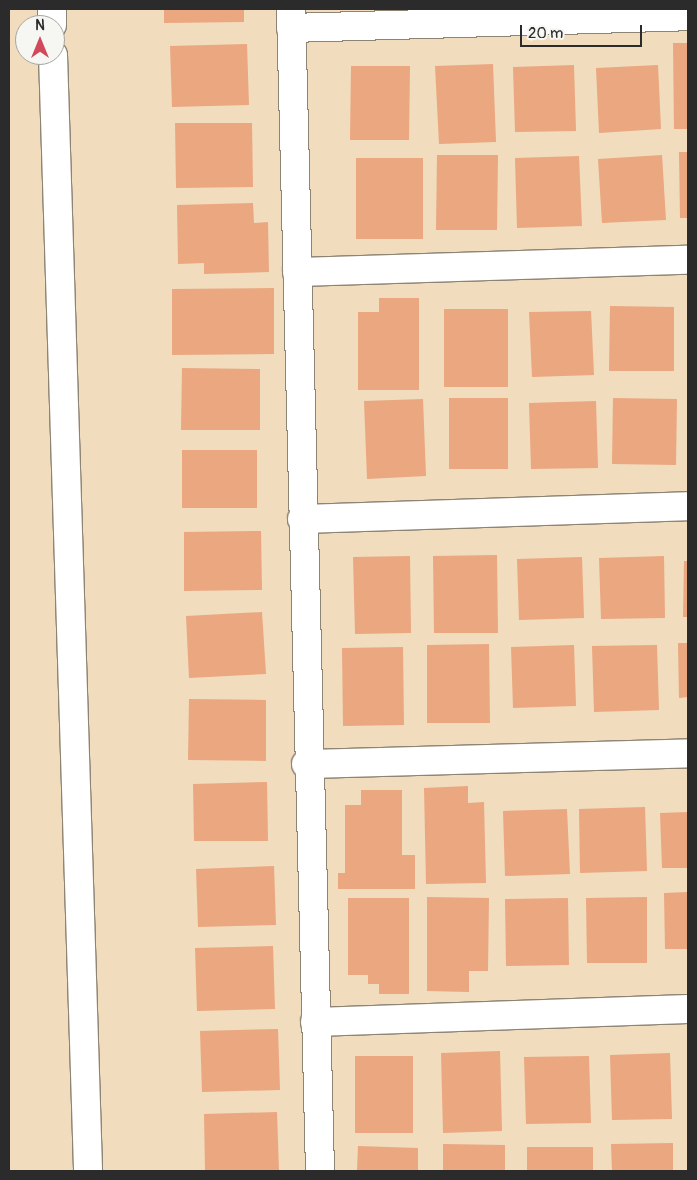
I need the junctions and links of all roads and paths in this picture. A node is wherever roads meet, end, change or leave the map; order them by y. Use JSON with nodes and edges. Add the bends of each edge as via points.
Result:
{"nodes":[{"id":1,"x":688,"y":16,"type":"edge"},
{"id":2,"x":291,"y":19,"type":"edge"},
{"id":3,"x":53,"y":65,"type":"edge"},
{"id":4,"x":688,"y":260,"type":"edge"},
{"id":5,"x":297,"y":272,"type":"junction"},
{"id":6,"x":688,"y":506,"type":"edge"},
{"id":7,"x":302,"y":518,"type":"junction"},
{"id":8,"x":688,"y":752,"type":"edge"},
{"id":9,"x":306,"y":764,"type":"junction"},
{"id":10,"x":688,"y":1009,"type":"edge"},
{"id":11,"x":315,"y":1022,"type":"junction"},
{"id":12,"x":88,"y":1171,"type":"edge"},
{"id":13,"x":320,"y":1171,"type":"edge"}],
"edges":[{"from":1,"to":2,"type":"street"},
{"from":2,"to":5,"type":"street"},
{"from":3,"to":12,"type":"street"},
{"from":4,"to":5,"type":"street"},
{"from":5,"to":7,"type":"street"},
{"from":6,"to":7,"type":"street"},
{"from":7,"to":9,"type":"street"},
{"from":8,"to":9,"type":"street"},
{"from":9,"to":11,"type":"street"},
{"from":10,"to":11,"type":"street"},
{"from":11,"to":13,"type":"street"}]}
